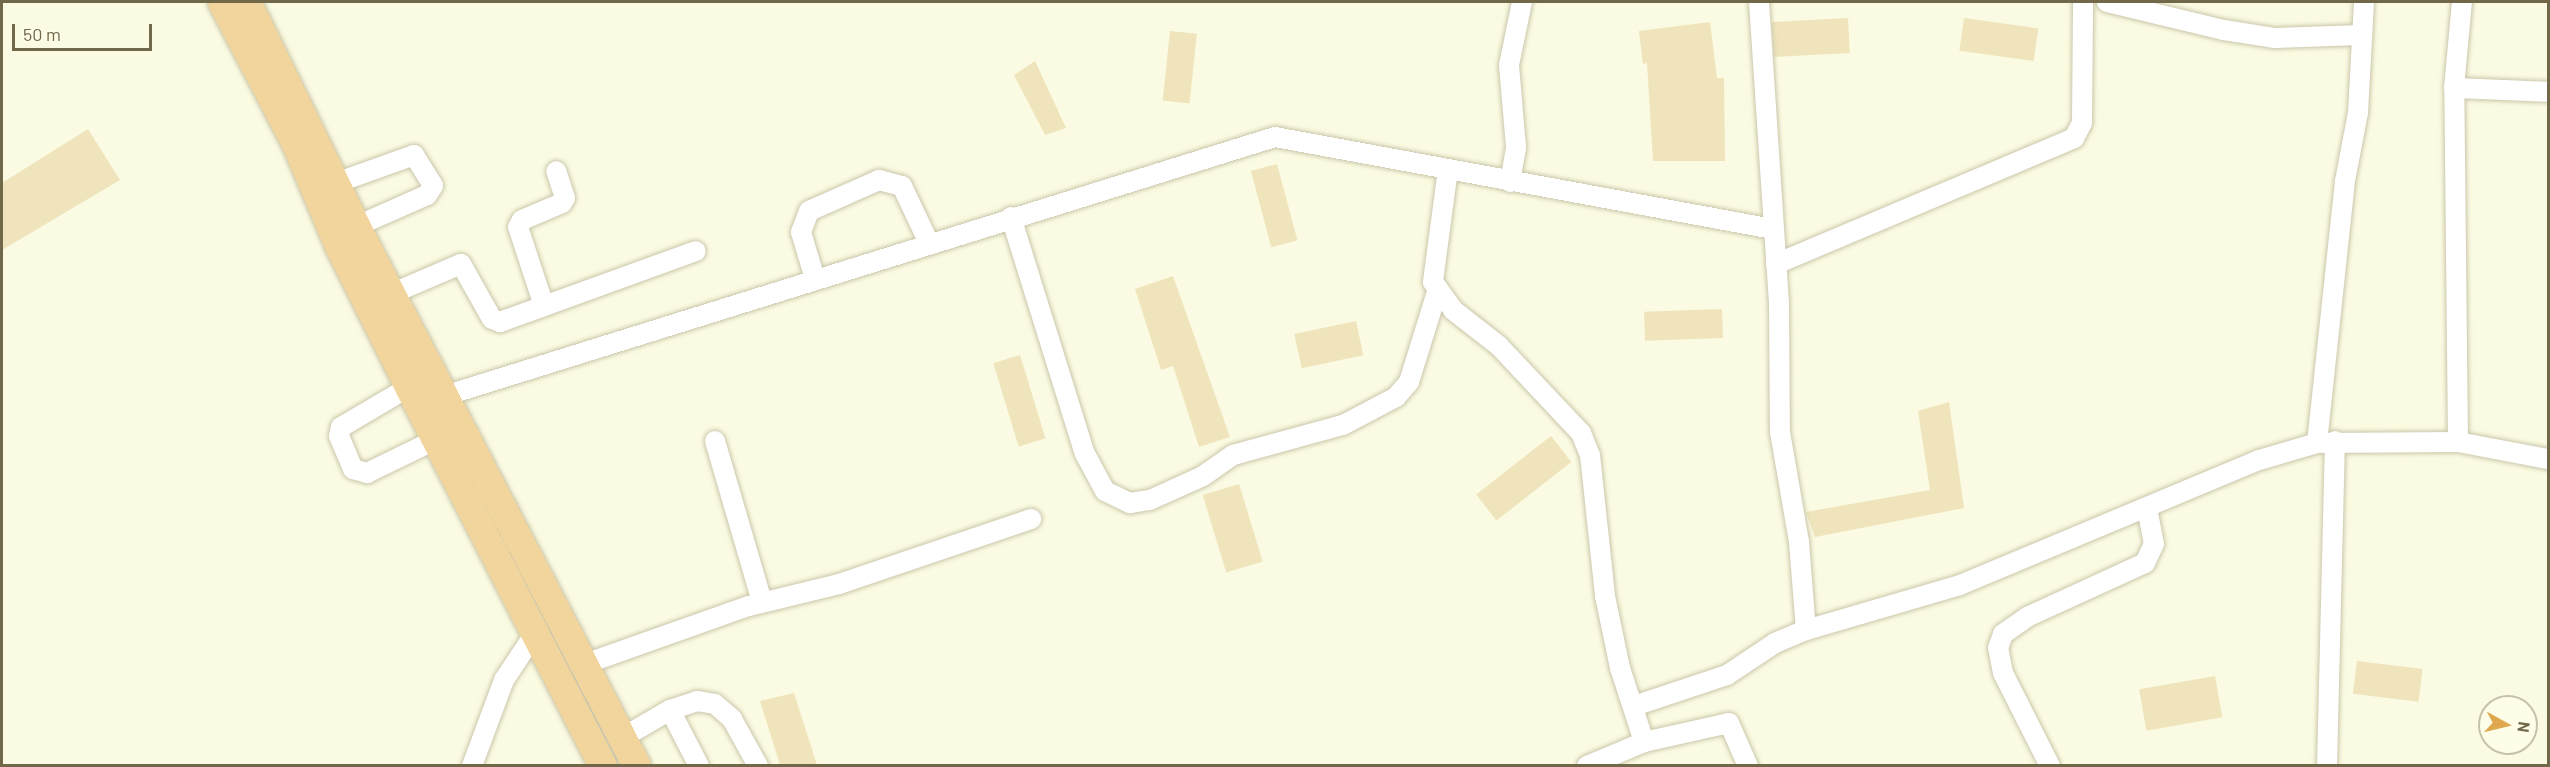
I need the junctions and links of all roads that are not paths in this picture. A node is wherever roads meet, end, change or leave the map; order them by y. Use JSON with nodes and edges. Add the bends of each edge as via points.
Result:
{"nodes":[{"id":1,"x":222,"y":2,"type":"edge"},
{"id":2,"x":247,"y":2,"type":"edge"},
{"id":3,"x":1522,"y":2,"type":"edge"},
{"id":4,"x":1759,"y":2,"type":"edge"},
{"id":5,"x":2083,"y":2,"type":"edge"},
{"id":6,"x":2108,"y":2,"type":"edge"},
{"id":7,"x":2364,"y":2,"type":"edge"},
{"id":8,"x":2462,"y":2,"type":"edge"},
{"id":9,"x":2361,"y":35,"type":"junction"},
{"id":10,"x":2454,"y":88,"type":"junction"},
{"id":11,"x":2548,"y":92,"type":"edge"},
{"id":12,"x":1448,"y":169,"type":"junction"},
{"id":13,"x":556,"y":171,"type":"dead end"},
{"id":14,"x":1510,"y":182,"type":"junction"},
{"id":15,"x":336,"y":183,"type":"junction"},
{"id":16,"x":1011,"y":217,"type":"junction"},
{"id":17,"x":1773,"y":229,"type":"junction"},
{"id":18,"x":352,"y":236,"type":"junction"},
{"id":19,"x":929,"y":243,"type":"junction"},
{"id":20,"x":696,"y":251,"type":"dead end"},
{"id":21,"x":1776,"y":264,"type":"junction"},
{"id":22,"x":815,"y":279,"type":"junction"},
{"id":23,"x":1438,"y":289,"type":"junction"},
{"id":24,"x":392,"y":294,"type":"junction"},
{"id":25,"x":544,"y":306,"type":"junction"},
{"id":26,"x":409,"y":387,"type":"junction"},
{"id":27,"x":444,"y":396,"type":"junction"},
{"id":28,"x":435,"y":440,"type":"junction"},
{"id":29,"x":715,"y":441,"type":"dead end"},
{"id":30,"x":2326,"y":442,"type":"junction"},
{"id":31,"x":2458,"y":442,"type":"junction"},
{"id":32,"x":2548,"y":459,"type":"edge"},
{"id":33,"x":2146,"y":509,"type":"junction"},
{"id":34,"x":1032,"y":519,"type":"dead end"},
{"id":35,"x":762,"y":602,"type":"junction"},
{"id":36,"x":1806,"y":630,"type":"junction"},
{"id":37,"x":534,"y":635,"type":"junction"},
{"id":38,"x":582,"y":665,"type":"junction"},
{"id":39,"x":1634,"y":706,"type":"junction"},
{"id":40,"x":670,"y":710,"type":"junction"},
{"id":41,"x":621,"y":738,"type":"junction"},
{"id":42,"x":1644,"y":742,"type":"junction"},
{"id":43,"x":472,"y":765,"type":"edge"},
{"id":44,"x":603,"y":765,"type":"edge"},
{"id":45,"x":638,"y":765,"type":"edge"},
{"id":46,"x":699,"y":765,"type":"edge"},
{"id":47,"x":758,"y":765,"type":"edge"},
{"id":48,"x":1587,"y":765,"type":"edge"},
{"id":49,"x":1748,"y":765,"type":"edge"},
{"id":50,"x":2050,"y":765,"type":"edge"},
{"id":51,"x":2327,"y":765,"type":"edge"}],
"edges":[{"from":1,"to":18,"type":"highway","via":[[296,144]]},
{"from":2,"to":15,"type":"highway"},
{"from":3,"to":14,"type":"street","via":[[1509,65],[1516,147]]},
{"from":4,"to":17,"type":"street"},
{"from":5,"to":21,"type":"street","via":[[2082,123],[2074,138]]},
{"from":6,"to":9,"type":"street","via":[[2224,30],[2276,38]]},
{"from":7,"to":9,"type":"street"},
{"from":8,"to":10,"type":"street"},
{"from":9,"to":30,"type":"street","via":[[2358,113],[2345,181]]},
{"from":10,"to":11,"type":"street"},
{"from":10,"to":31,"type":"street"},
{"from":12,"to":14,"type":"street"},
{"from":12,"to":16,"type":"street","via":[[1275,137]]},
{"from":12,"to":23,"type":"street","via":[[1433,258],[1433,282]]},
{"from":13,"to":25,"type":"street","via":[[565,198],[562,203],[522,220],[518,227]]},
{"from":14,"to":17,"type":"street"},
{"from":15,"to":18,"type":"highway"},
{"from":15,"to":18,"type":"street","via":[[410,155],[418,156],[433,186],[427,195]]},
{"from":16,"to":19,"type":"street"},
{"from":16,"to":23,"type":"street","via":[[1084,452],[1105,491],[1131,502],[1150,500],[1203,476],[1233,455],[1342,425],[1396,397],[1408,382]]},
{"from":17,"to":21,"type":"street"},
{"from":18,"to":24,"type":"highway"},
{"from":18,"to":26,"type":"highway"},
{"from":19,"to":22,"type":"street"},
{"from":19,"to":22,"type":"street","via":[[902,186],[879,180],[809,211],[801,232]]},
{"from":20,"to":25,"type":"street"},
{"from":21,"to":36,"type":"street","via":[[1780,432],[1799,542]]},
{"from":22,"to":27,"type":"street"},
{"from":23,"to":39,"type":"street","via":[[1453,310],[1499,346],[1581,433],[1590,454],[1605,596]]},
{"from":24,"to":25,"type":"street","via":[[461,264],[495,322]]},
{"from":24,"to":27,"type":"highway"},
{"from":26,"to":28,"type":"highway"},
{"from":26,"to":28,"type":"street","via":[[341,427],[339,436],[353,469],[367,473]]},
{"from":27,"to":38,"type":"highway"},
{"from":28,"to":37,"type":"highway"},
{"from":29,"to":35,"type":"street"},
{"from":30,"to":31,"type":"street"},
{"from":30,"to":33,"type":"street","via":[[2259,460]]},
{"from":30,"to":51,"type":"street"},
{"from":31,"to":32,"type":"street"},
{"from":33,"to":36,"type":"street","via":[[1960,585]]},
{"from":33,"to":50,"type":"street","via":[[2154,544],[2145,563],[2027,617],[2003,634],[1998,648],[2003,673]]},
{"from":34,"to":35,"type":"street","via":[[839,584]]},
{"from":35,"to":38,"type":"street"},
{"from":36,"to":39,"type":"street","via":[[1774,643],[1727,675]]},
{"from":37,"to":43,"type":"street","via":[[504,680]]},
{"from":37,"to":44,"type":"highway"},
{"from":38,"to":41,"type":"highway"},
{"from":39,"to":42,"type":"street"},
{"from":40,"to":41,"type":"street"},
{"from":40,"to":46,"type":"street"},
{"from":40,"to":47,"type":"street","via":[[697,701],[715,704],[732,720]]},
{"from":41,"to":45,"type":"highway"},
{"from":42,"to":48,"type":"street"},
{"from":42,"to":49,"type":"street","via":[[1729,723]]}]}
